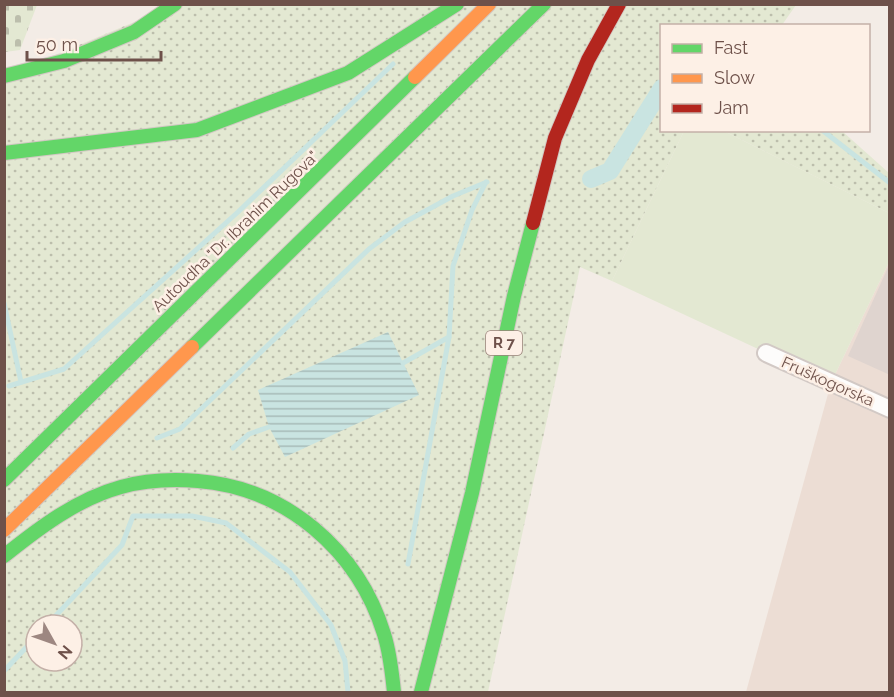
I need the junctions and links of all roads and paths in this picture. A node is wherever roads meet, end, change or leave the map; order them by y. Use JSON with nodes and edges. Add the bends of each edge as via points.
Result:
{"nodes":[{"id":1,"x":175,"y":4,"type":"edge"},
{"id":2,"x":457,"y":4,"type":"edge"},
{"id":3,"x":489,"y":4,"type":"edge"},
{"id":4,"x":544,"y":4,"type":"edge"},
{"id":5,"x":619,"y":4,"type":"edge"},
{"id":6,"x":4,"y":76,"type":"edge"},
{"id":7,"x":4,"y":153,"type":"edge"},
{"id":8,"x":766,"y":353,"type":"dead end"},
{"id":9,"x":890,"y":409,"type":"edge"},
{"id":10,"x":4,"y":480,"type":"edge"},
{"id":11,"x":4,"y":530,"type":"edge"},
{"id":12,"x":4,"y":556,"type":"edge"},
{"id":13,"x":394,"y":693,"type":"edge"},
{"id":14,"x":421,"y":693,"type":"edge"}],
"edges":[{"from":1,"to":6,"type":"main road","via":[[124,37],[64,61]]},
{"from":2,"to":7,"type":"main road","via":[[348,73],[197,130]]},
{"from":3,"to":10,"type":"main road","name":"Autoudha \"Dr. Ibrahim Rugova\""},
{"from":4,"to":11,"type":"main road"},
{"from":5,"to":14,"type":"main road","number":"R 7","via":[[588,60],[555,138]]},
{"from":8,"to":9,"type":"street","name":"Fruškogorska"},
{"from":12,"to":13,"type":"main road","via":[[28,535],[89,499],[138,483],[187,480],[231,486],[269,499],[301,517],[329,541],[363,586],[390,654]]}]}
